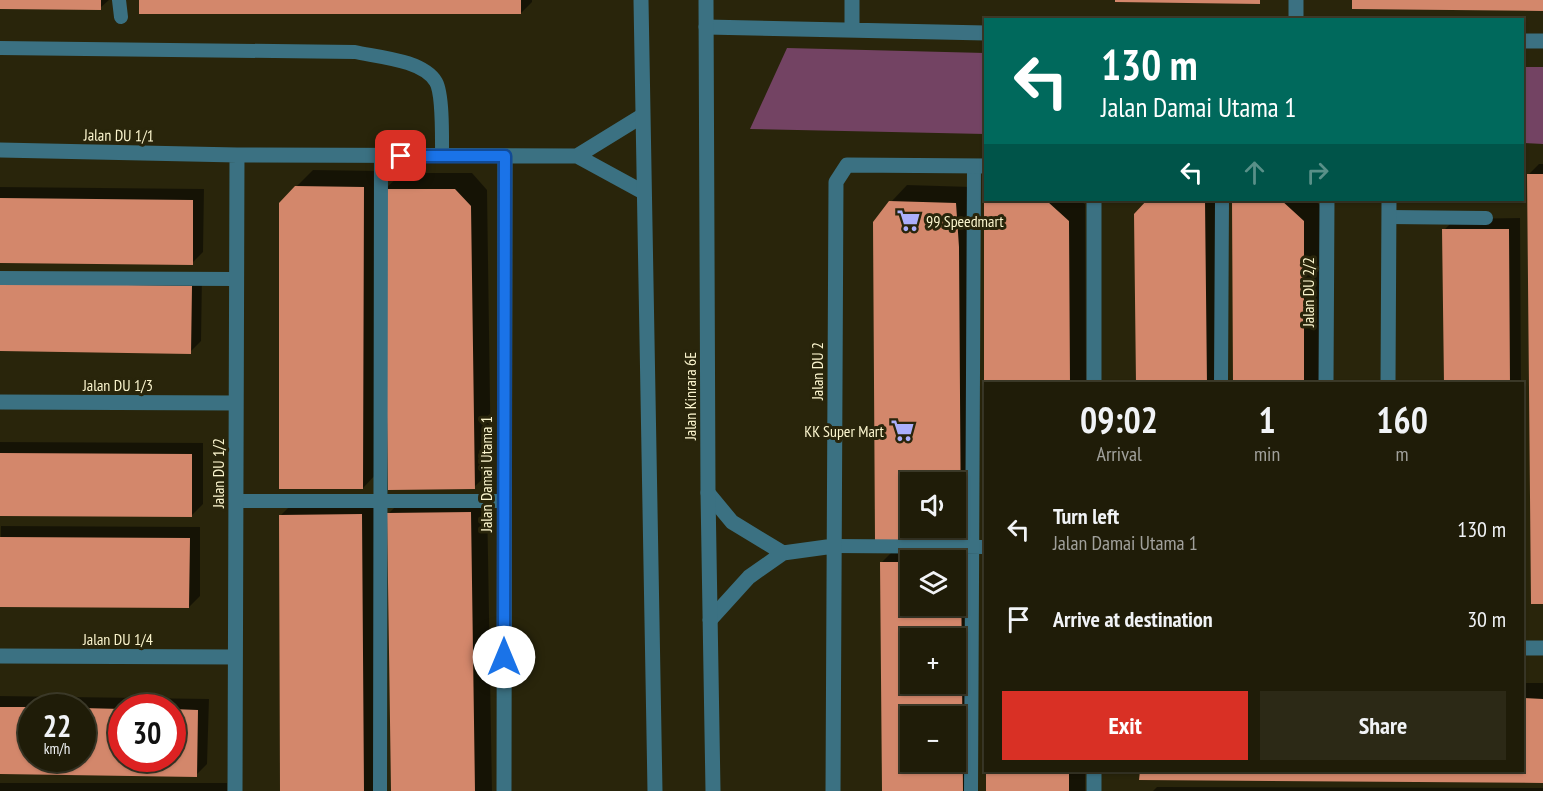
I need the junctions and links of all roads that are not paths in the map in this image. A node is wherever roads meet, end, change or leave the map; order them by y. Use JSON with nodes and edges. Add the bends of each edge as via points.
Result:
{"nodes":[{"id":1,"x":120,"y":0,"type":"edge"},
{"id":2,"x":641,"y":0,"type":"edge"},
{"id":3,"x":706,"y":0,"type":"edge"},
{"id":4,"x":852,"y":0,"type":"edge"},
{"id":5,"x":1296,"y":0,"type":"edge"},
{"id":6,"x":121,"y":17,"type":"dead end"},
{"id":7,"x":1296,"y":18,"type":"edge"},
{"id":8,"x":706,"y":27,"type":"junction"},
{"id":9,"x":852,"y":29,"type":"junction"},
{"id":10,"x":984,"y":33,"type":"edge"},
{"id":11,"x":1524,"y":41,"type":"edge"},
{"id":12,"x":1543,"y":41,"type":"edge"},
{"id":13,"x":0,"y":48,"type":"edge"},
{"id":14,"x":642,"y":116,"type":"junction"},
{"id":15,"x":0,"y":150,"type":"edge"},
{"id":16,"x":237,"y":155,"type":"junction"},
{"id":17,"x":381,"y":156,"type":"junction"},
{"id":18,"x":442,"y":156,"type":"junction"},
{"id":19,"x":505,"y":156,"type":"junction"},
{"id":20,"x":577,"y":156,"type":"junction"},
{"id":21,"x":980,"y":166,"type":"edge"},
{"id":22,"x":643,"y":192,"type":"junction"},
{"id":23,"x":1094,"y":201,"type":"edge"},
{"id":24,"x":1222,"y":201,"type":"edge"},
{"id":25,"x":1327,"y":201,"type":"edge"},
{"id":26,"x":1389,"y":201,"type":"edge"},
{"id":27,"x":1389,"y":217,"type":"junction"},
{"id":28,"x":1486,"y":218,"type":"dead end"},
{"id":29,"x":0,"y":278,"type":"edge"},
{"id":30,"x":236,"y":279,"type":"junction"},
{"id":31,"x":1094,"y":382,"type":"edge"},
{"id":32,"x":1221,"y":382,"type":"edge"},
{"id":33,"x":1326,"y":382,"type":"edge"},
{"id":34,"x":1388,"y":382,"type":"edge"},
{"id":35,"x":0,"y":402,"type":"edge"},
{"id":36,"x":236,"y":403,"type":"junction"},
{"id":37,"x":708,"y":493,"type":"junction"},
{"id":38,"x":236,"y":501,"type":"junction"},
{"id":39,"x":380,"y":501,"type":"junction"},
{"id":40,"x":504,"y":501,"type":"junction"},
{"id":41,"x":834,"y":546,"type":"junction"},
{"id":42,"x":979,"y":547,"type":"edge"},
{"id":43,"x":783,"y":553,"type":"junction"},
{"id":44,"x":710,"y":620,"type":"junction"},
{"id":45,"x":1524,"y":648,"type":"edge"},
{"id":46,"x":1543,"y":648,"type":"edge"},
{"id":47,"x":0,"y":656,"type":"edge"},
{"id":48,"x":236,"y":657,"type":"junction"},
{"id":49,"x":1094,"y":772,"type":"edge"},
{"id":50,"x":235,"y":791,"type":"edge"},
{"id":51,"x":380,"y":791,"type":"edge"},
{"id":52,"x":504,"y":791,"type":"edge"},
{"id":53,"x":655,"y":791,"type":"edge"},
{"id":54,"x":713,"y":791,"type":"edge"},
{"id":55,"x":833,"y":791,"type":"edge"},
{"id":56,"x":971,"y":791,"type":"edge"},
{"id":57,"x":1095,"y":791,"type":"edge"}],
"edges":[{"from":1,"to":6,"type":"lane"},
{"from":2,"to":14,"type":"street"},
{"from":3,"to":8,"type":"street","name":"Jalan Kinrara 6E"},
{"from":4,"to":9,"type":"street"},
{"from":5,"to":7,"type":"street"},
{"from":8,"to":9,"type":"street"},
{"from":8,"to":37,"type":"street","name":"Jalan Kinrara 6E"},
{"from":9,"to":10,"type":"street"},
{"from":11,"to":12,"type":"street"},
{"from":13,"to":18,"type":"lane","via":[[355,52],[405,62],[424,70],[436,82]]},
{"from":14,"to":20,"type":"street"},
{"from":14,"to":22,"type":"street"},
{"from":15,"to":16,"type":"street","name":"Jalan DU 1/1"},
{"from":16,"to":17,"type":"street"},
{"from":16,"to":30,"type":"street","name":"Jalan DU 1/2"},
{"from":17,"to":18,"type":"street"},
{"from":17,"to":39,"type":"lane"},
{"from":18,"to":19,"type":"street"},
{"from":19,"to":20,"type":"street"},
{"from":19,"to":40,"type":"street","name":"Jalan Damai Utama 1"},
{"from":20,"to":22,"type":"street"},
{"from":21,"to":41,"type":"street","name":"Jalan DU 2","via":[[847,165],[836,182]]},
{"from":21,"to":42,"type":"lane"},
{"from":22,"to":53,"type":"street"},
{"from":23,"to":31,"type":"street"},
{"from":24,"to":32,"type":"lane"},
{"from":25,"to":33,"type":"street","name":"Jalan DU 2/2"},
{"from":26,"to":27,"type":"street"},
{"from":27,"to":28,"type":"lane"},
{"from":27,"to":34,"type":"street"},
{"from":29,"to":30,"type":"lane"},
{"from":30,"to":36,"type":"street","name":"Jalan DU 1/2"},
{"from":35,"to":36,"type":"street","name":"Jalan DU 1/3"},
{"from":36,"to":38,"type":"street","name":"Jalan DU 1/2"},
{"from":37,"to":43,"type":"street","via":[[732,522]]},
{"from":37,"to":44,"type":"street","name":"Jalan Kinrara 6E"},
{"from":38,"to":39,"type":"lane"},
{"from":38,"to":48,"type":"street","name":"Jalan DU 1/2"},
{"from":39,"to":40,"type":"lane"},
{"from":39,"to":51,"type":"lane"},
{"from":40,"to":52,"type":"street","name":"Jalan Damai Utama 1"},
{"from":41,"to":42,"type":"lane"},
{"from":41,"to":43,"type":"street"},
{"from":41,"to":55,"type":"street","name":"Jalan DU 2"},
{"from":42,"to":56,"type":"lane"},
{"from":43,"to":44,"type":"street","via":[[749,577]]},
{"from":44,"to":54,"type":"street","name":"Jalan Kinrara 6E"},
{"from":45,"to":46,"type":"street"},
{"from":47,"to":48,"type":"street","name":"Jalan DU 1/4"},
{"from":48,"to":50,"type":"street","name":"Jalan DU 1/2"},
{"from":49,"to":57,"type":"street"}]}
